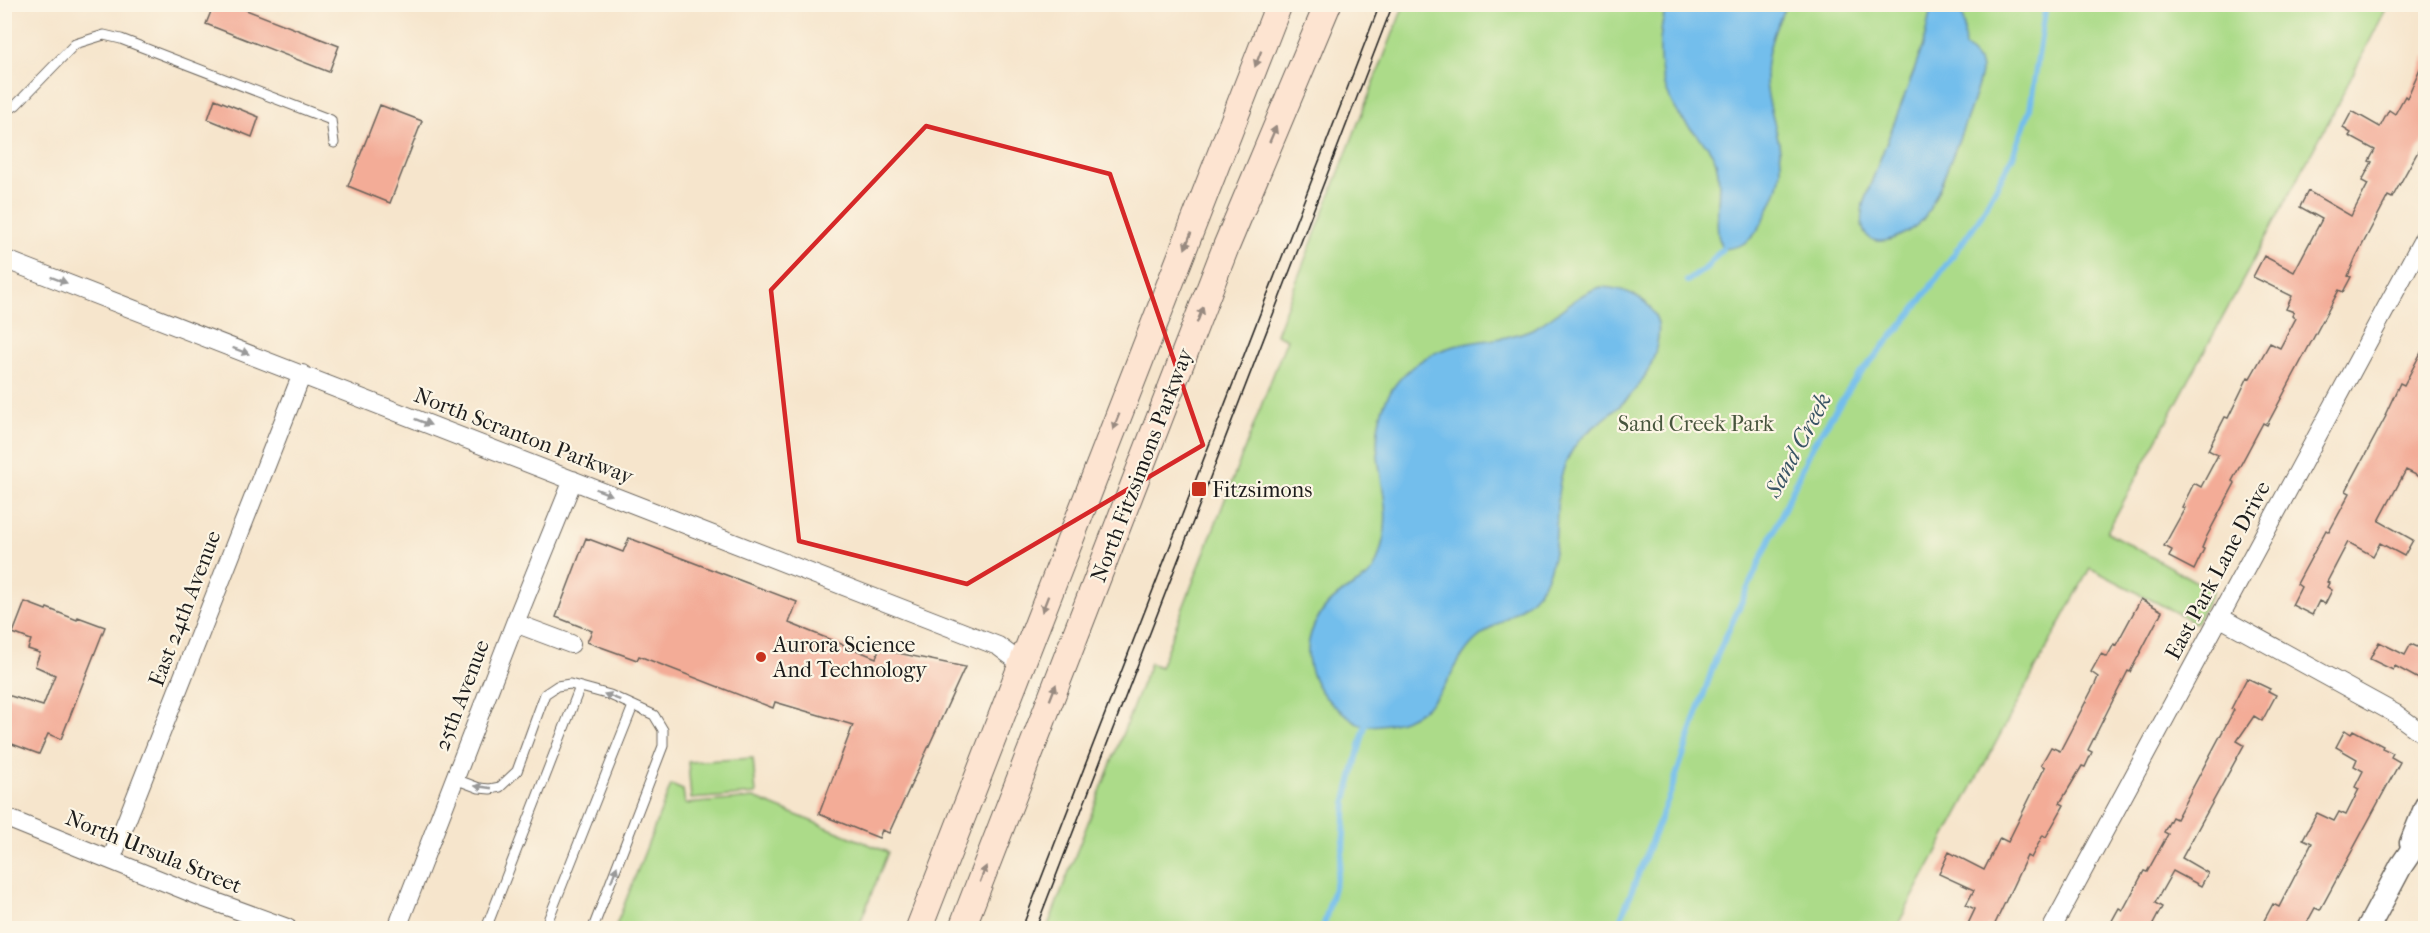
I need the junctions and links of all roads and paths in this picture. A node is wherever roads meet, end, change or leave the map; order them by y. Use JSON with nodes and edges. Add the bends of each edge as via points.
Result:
{"nodes":[{"id":1,"x":1279,"y":4,"type":"edge"},
{"id":2,"x":1328,"y":4,"type":"edge"},
{"id":3,"x":4,"y":113,"type":"edge"},
{"id":4,"x":334,"y":144,"type":"dead end"},
{"id":5,"x":2426,"y":234,"type":"edge"},
{"id":6,"x":4,"y":259,"type":"edge"},
{"id":7,"x":302,"y":374,"type":"junction"},
{"id":8,"x":573,"y":480,"type":"junction"},
{"id":9,"x":2218,"y":617,"type":"junction"},
{"id":10,"x":515,"y":623,"type":"junction"},
{"id":11,"x":571,"y":644,"type":"dead end"},
{"id":12,"x":1022,"y":664,"type":"junction"},
{"id":13,"x":580,"y":687,"type":"junction"},
{"id":14,"x":633,"y":706,"type":"junction"},
{"id":15,"x":2396,"y":714,"type":"junction"},
{"id":16,"x":2426,"y":723,"type":"edge"},
{"id":17,"x":2426,"y":736,"type":"edge"},
{"id":18,"x":455,"y":779,"type":"junction"},
{"id":19,"x":2426,"y":806,"type":"edge"},
{"id":20,"x":4,"y":817,"type":"edge"},
{"id":21,"x":2426,"y":829,"type":"edge"},
{"id":22,"x":111,"y":860,"type":"junction"},
{"id":23,"x":2401,"y":866,"type":"junction"},
{"id":24,"x":287,"y":928,"type":"edge"},
{"id":25,"x":397,"y":928,"type":"edge"},
{"id":26,"x":493,"y":928,"type":"edge"},
{"id":27,"x":545,"y":928,"type":"edge"},
{"id":28,"x":593,"y":928,"type":"edge"},
{"id":29,"x":918,"y":928,"type":"edge"},
{"id":30,"x":962,"y":928,"type":"edge"},
{"id":31,"x":2052,"y":928,"type":"edge"},
{"id":32,"x":2368,"y":928,"type":"edge"}],
"edges":[{"from":1,"to":12,"type":"main road","name":"North Fitzsimons Parkway","one_way":true},
{"from":30,"to":2,"type":"main road","name":"North Fitzsimons Parkway","one_way":true,"via":[[1225,249]]},
{"from":3,"to":4,"type":"lane","via":[[75,44],[104,35],[331,120]]},
{"from":5,"to":9,"type":"street","name":"East Park Lane Drive"},
{"from":6,"to":7,"type":"street","name":"North Scranton Parkway","one_way":true},
{"from":7,"to":8,"type":"street","name":"North Scranton Parkway","one_way":true},
{"from":7,"to":22,"type":"street","name":"East 24th Avenue"},
{"from":8,"to":10,"type":"street","name":"25th Avenue"},
{"from":8,"to":12,"type":"street","name":"North Scranton Parkway","one_way":true,"via":[[998,646]]},
{"from":9,"to":15,"type":"street"},
{"from":9,"to":31,"type":"street","name":"East Park Lane Drive"},
{"from":10,"to":11,"type":"street"},
{"from":10,"to":18,"type":"street","name":"25th Avenue"},
{"from":12,"to":29,"type":"main road","name":"North Fitzsimons Parkway"},
{"from":14,"to":13,"type":"lane","one_way":true},
{"from":13,"to":18,"type":"lane","one_way":true,"via":[[557,686],[545,694],[517,771],[500,787],[479,788]]},
{"from":13,"to":26,"type":"lane","via":[[487,926]]},
{"from":14,"to":27,"type":"lane"},
{"from":28,"to":14,"type":"lane","one_way":true,"via":[[663,746],[663,730],[654,715]]},
{"from":15,"to":16,"type":"street"},
{"from":15,"to":17,"type":"street"},
{"from":18,"to":25,"type":"street","name":"25th Avenue"},
{"from":19,"to":23,"type":"street"},
{"from":20,"to":22,"type":"street","name":"North Ursula Street"},
{"from":21,"to":23,"type":"street"},
{"from":22,"to":24,"type":"street","name":"North Ursula Street"},
{"from":23,"to":32,"type":"street"}]}
